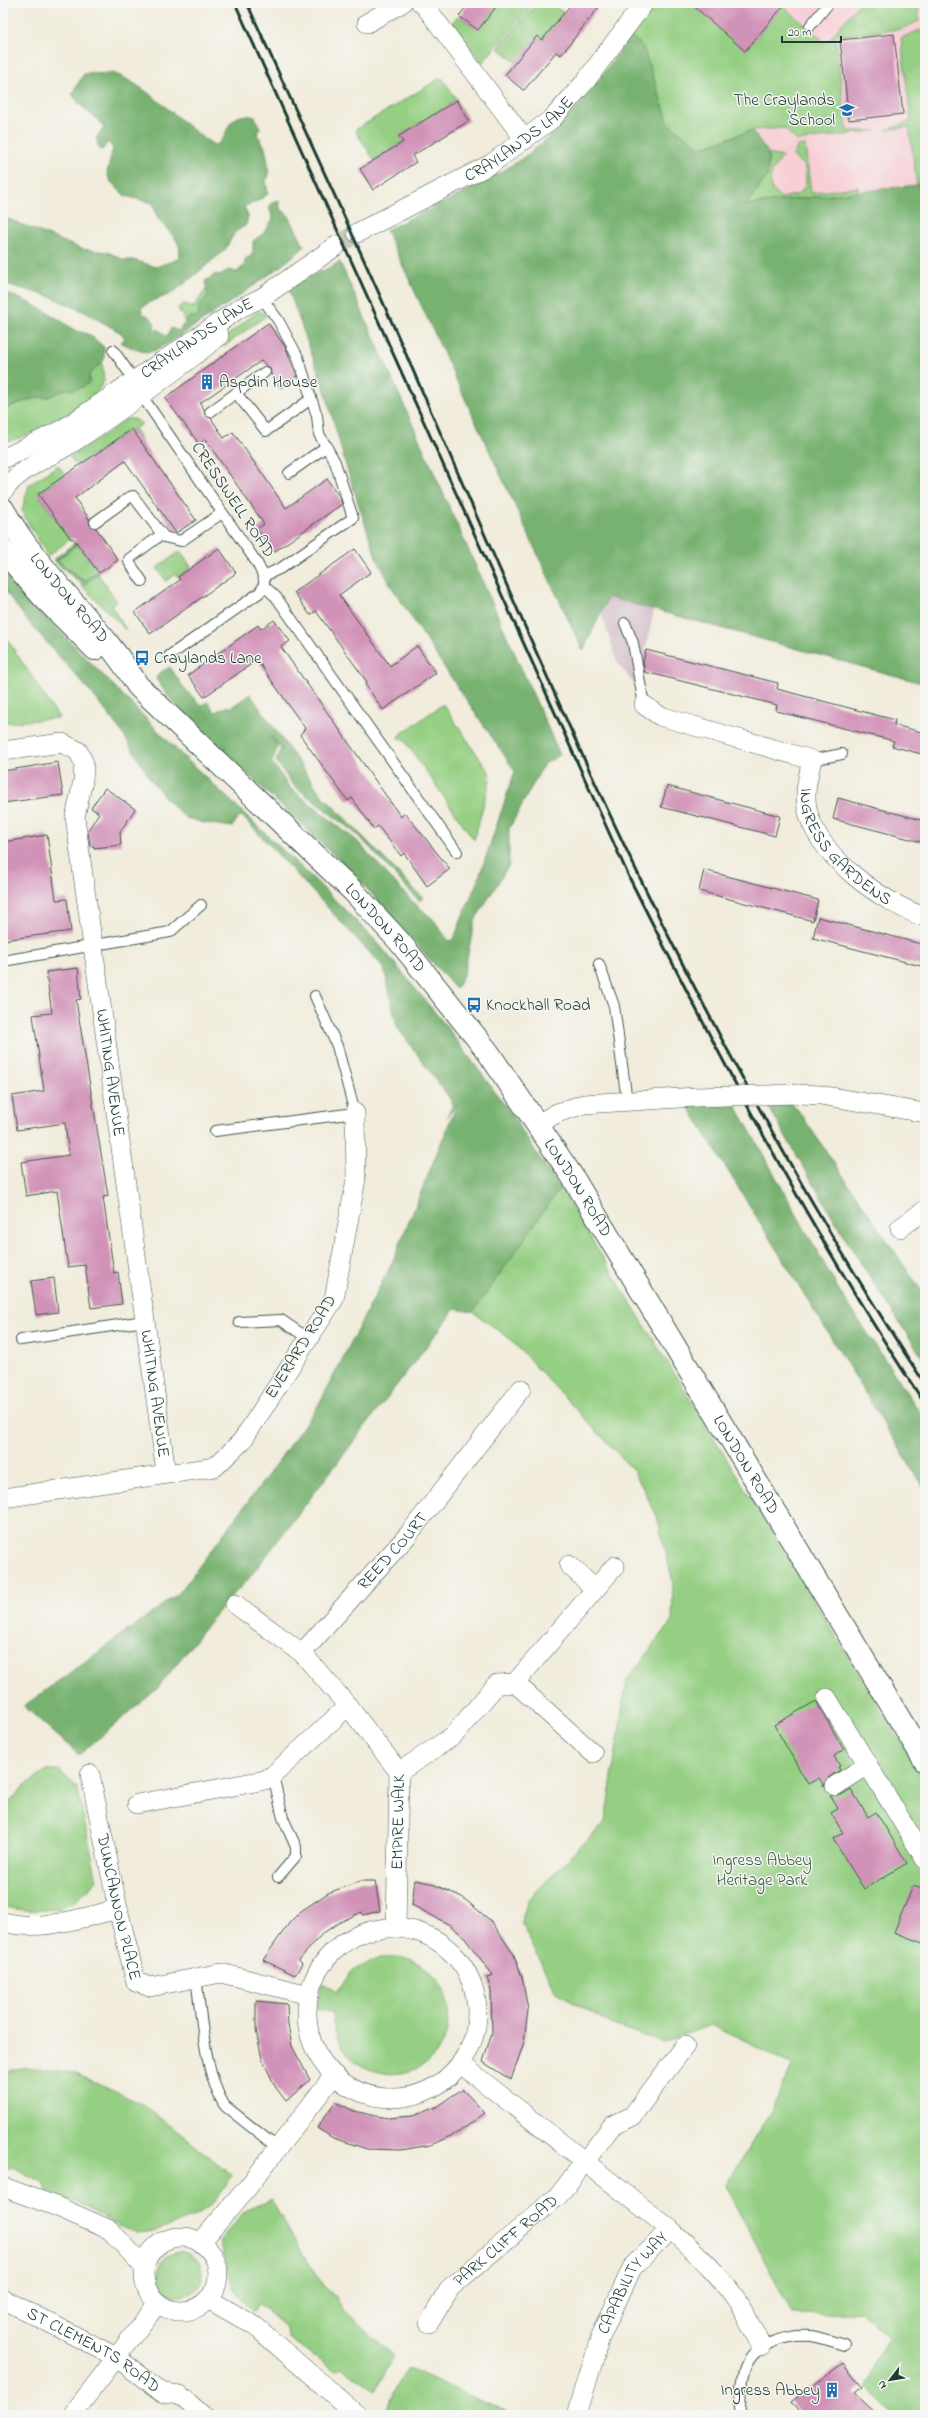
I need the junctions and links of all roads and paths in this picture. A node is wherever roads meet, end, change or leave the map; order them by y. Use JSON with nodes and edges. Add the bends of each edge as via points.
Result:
{"nodes":[{"id":1,"x":402,"y":3,"type":"edge"},
{"id":2,"x":421,"y":3,"type":"edge"},
{"id":3,"x":644,"y":3,"type":"edge"},
{"id":4,"x":829,"y":3,"type":"edge"},
{"id":5,"x":367,"y":23,"type":"dead end"},
{"id":6,"x":810,"y":26,"type":"dead end"},
{"id":7,"x":525,"y":140,"type":"junction"},
{"id":8,"x":358,"y":233,"type":"tunnel mouth"},
{"id":9,"x":336,"y":246,"type":"tunnel mouth"},
{"id":10,"x":262,"y":298,"type":"junction"},
{"id":11,"x":113,"y":350,"type":"dead end"},
{"id":12,"x":265,"y":372,"type":"dead end"},
{"id":13,"x":138,"y":388,"type":"junction"},
{"id":14,"x":236,"y":393,"type":"junction"},
{"id":15,"x":311,"y":399,"type":"junction"},
{"id":16,"x":210,"y":412,"type":"dead end"},
{"id":17,"x":327,"y":446,"type":"junction"},
{"id":18,"x":3,"y":458,"type":"edge"},
{"id":19,"x":289,"y":473,"type":"dead end"},
{"id":20,"x":3,"y":492,"type":"edge"},
{"id":21,"x":3,"y":508,"type":"edge"},
{"id":22,"x":222,"y":513,"type":"junction"},
{"id":23,"x":95,"y":522,"type":"dead end"},
{"id":24,"x":162,"y":534,"type":"junction"},
{"id":25,"x":3,"y":550,"type":"edge"},
{"id":26,"x":142,"y":581,"type":"dead end"},
{"id":27,"x":264,"y":581,"type":"junction"},
{"id":28,"x":625,"y":623,"type":"dead end"},
{"id":29,"x":169,"y":656,"type":"dead end"},
{"id":30,"x":138,"y":686,"type":"junction"},
{"id":31,"x":644,"y":705,"type":"joint"},
{"id":32,"x":3,"y":751,"type":"edge"},
{"id":33,"x":842,"y":754,"type":"dead end"},
{"id":34,"x":812,"y":760,"type":"junction"},
{"id":35,"x":456,"y":852,"type":"dead end"},
{"id":36,"x":201,"y":905,"type":"dead end"},
{"id":37,"x":925,"y":917,"type":"edge"},
{"id":38,"x":93,"y":947,"type":"junction"},
{"id":39,"x":3,"y":961,"type":"edge"},
{"id":40,"x":600,"y":964,"type":"dead end"},
{"id":41,"x":315,"y":996,"type":"dead end"},
{"id":42,"x":627,"y":1101,"type":"junction"},
{"id":43,"x":355,"y":1113,"type":"junction"},
{"id":44,"x":925,"y":1113,"type":"edge"},
{"id":45,"x":538,"y":1124,"type":"junction"},
{"id":46,"x":215,"y":1131,"type":"dead end"},
{"id":47,"x":925,"y":1210,"type":"edge"},
{"id":48,"x":900,"y":1228,"type":"dead end"},
{"id":49,"x":144,"y":1321,"type":"junction"},
{"id":50,"x":239,"y":1322,"type":"dead end"},
{"id":51,"x":309,"y":1339,"type":"junction"},
{"id":52,"x":22,"y":1340,"type":"dead end"},
{"id":53,"x":521,"y":1389,"type":"dead end"},
{"id":54,"x":166,"y":1472,"type":"junction"},
{"id":55,"x":3,"y":1498,"type":"edge"},
{"id":56,"x":569,"y":1565,"type":"dead end"},
{"id":57,"x":615,"y":1566,"type":"dead end"},
{"id":58,"x":595,"y":1589,"type":"junction"},
{"id":59,"x":235,"y":1604,"type":"dead end"},
{"id":60,"x":302,"y":1653,"type":"junction"},
{"id":61,"x":515,"y":1683,"type":"junction"},
{"id":62,"x":827,"y":1698,"type":"dead end"},
{"id":63,"x":348,"y":1706,"type":"junction"},
{"id":64,"x":593,"y":1753,"type":"dead end"},
{"id":65,"x":925,"y":1761,"type":"edge"},
{"id":66,"x":868,"y":1765,"type":"junction"},
{"id":67,"x":399,"y":1772,"type":"junction"},
{"id":68,"x":90,"y":1774,"type":"dead end"},
{"id":69,"x":273,"y":1775,"type":"junction"},
{"id":70,"x":835,"y":1786,"type":"dead end"},
{"id":71,"x":137,"y":1804,"type":"dead end"},
{"id":72,"x":925,"y":1859,"type":"edge"},
{"id":73,"x":278,"y":1877,"type":"dead end"},
{"id":74,"x":118,"y":1909,"type":"junction"},
{"id":75,"x":3,"y":1922,"type":"edge"},
{"id":76,"x":396,"y":1927,"type":"junction"},
{"id":77,"x":196,"y":1977,"type":"junction"},
{"id":78,"x":309,"y":1995,"type":"junction"},
{"id":79,"x":684,"y":2046,"type":"dead end"},
{"id":80,"x":461,"y":2064,"type":"junction"},
{"id":81,"x":334,"y":2075,"type":"junction"},
{"id":82,"x":278,"y":2148,"type":"junction"},
{"id":83,"x":585,"y":2160,"type":"junction"},
{"id":84,"x":3,"y":2187,"type":"edge"},
{"id":85,"x":670,"y":2229,"type":"junction"},
{"id":86,"x":201,"y":2242,"type":"junction"},
{"id":87,"x":144,"y":2266,"type":"junction"},
{"id":88,"x":3,"y":2299,"type":"edge"},
{"id":89,"x":208,"y":2299,"type":"junction"},
{"id":90,"x":158,"y":2303,"type":"junction"},
{"id":91,"x":429,"y":2323,"type":"dead end"},
{"id":92,"x":844,"y":2345,"type":"dead end"},
{"id":93,"x":761,"y":2346,"type":"junction"},
{"id":94,"x":116,"y":2357,"type":"junction"},
{"id":95,"x":740,"y":2408,"type":"dead end"},
{"id":96,"x":72,"y":2415,"type":"edge"},
{"id":97,"x":202,"y":2415,"type":"edge"},
{"id":98,"x":357,"y":2415,"type":"edge"},
{"id":99,"x":577,"y":2415,"type":"edge"}],
"edges":[{"from":1,"to":5,"type":"street"},
{"from":2,"to":7,"type":"street"},
{"from":3,"to":7,"type":"street","name":"CRAYLANDS LANE","via":[[570,100],[553,118]]},
{"from":4,"to":6,"type":"lane"},
{"from":7,"to":8,"type":"street","name":"CRAYLANDS LANE","via":[[491,164]]},
{"from":9,"to":10,"type":"street","name":"CRAYLANDS LANE"},
{"from":10,"to":13,"type":"street","name":"CRAYLANDS LANE","via":[[240,308]]},
{"from":10,"to":15,"type":"lane","via":[[278,320],[298,357]]},
{"from":11,"to":13,"type":"lane","name":"CRESSWELL ROAD"},
{"from":12,"to":14,"type":"lane"},
{"from":13,"to":18,"type":"street","name":"CRAYLANDS LANE","via":[[46,439]]},
{"from":13,"to":20,"type":"street","name":"CRAYLANDS LANE","via":[[66,447],[11,480]]},
{"from":13,"to":22,"type":"lane","name":"CRESSWELL ROAD"},
{"from":14,"to":15,"type":"lane","via":[[266,431]]},
{"from":14,"to":16,"type":"lane"},
{"from":15,"to":17,"type":"lane","via":[[317,416],[319,434]]},
{"from":17,"to":19,"type":"lane"},
{"from":17,"to":27,"type":"lane","via":[[335,462],[353,518]]},
{"from":21,"to":30,"type":"main road","name":"LONDON ROAD","via":[[32,554],[125,664]]},
{"from":22,"to":24,"type":"lane","via":[[183,540],[167,539]]},
{"from":22,"to":27,"type":"lane","name":"CRESSWELL ROAD"},
{"from":23,"to":24,"type":"lane","via":[[134,496]]},
{"from":24,"to":26,"type":"lane","via":[[129,559]]},
{"from":25,"to":30,"type":"main road","name":"LONDON ROAD","via":[[42,596],[115,670]]},
{"from":27,"to":29,"type":"lane","name":"CRESSWELL ROAD","via":[[260,593]]},
{"from":27,"to":35,"type":"lane"},
{"from":28,"to":31,"type":"lane","via":[[633,643]]},
{"from":30,"to":45,"type":"main road","name":"LONDON ROAD","via":[[353,891],[399,941],[488,1052]]},
{"from":31,"to":34,"type":"street","name":"INGRESS GARDENS","via":[[660,716]]},
{"from":32,"to":38,"type":"street","name":"WHITING AVENUE","via":[[62,743],[78,751],[84,763],[75,817]]},
{"from":33,"to":34,"type":"lane"},
{"from":34,"to":37,"type":"street","name":"INGRESS GARDENS","via":[[806,802],[816,833],[836,858],[874,891]]},
{"from":36,"to":38,"type":"lane","via":[[170,932]]},
{"from":38,"to":39,"type":"lane"},
{"from":38,"to":49,"type":"street","name":"WHITING AVENUE"},
{"from":40,"to":42,"type":"lane","via":[[614,1006]]},
{"from":41,"to":43,"type":"lane","via":[[337,1046]]},
{"from":42,"to":44,"type":"street","bridge":true,"via":[[798,1094],[820,1095]]},
{"from":42,"to":45,"type":"street","via":[[578,1105],[550,1116]]},
{"from":43,"to":46,"type":"lane"},
{"from":43,"to":51,"type":"street","name":"EVERARD ROAD","via":[[356,1179],[334,1299]]},
{"from":45,"to":65,"type":"main road","name":"LONDON ROAD","via":[[604,1228]]},
{"from":47,"to":48,"type":"street"},
{"from":49,"to":52,"type":"lane"},
{"from":49,"to":54,"type":"street","name":"WHITING AVENUE"},
{"from":50,"to":51,"type":"lane","via":[[281,1320]]},
{"from":51,"to":54,"type":"street","name":"EVERARD ROAD","via":[[242,1441],[215,1467],[188,1472]]},
{"from":53,"to":60,"type":"street","name":"REED COURT","via":[[408,1535]]},
{"from":54,"to":55,"type":"street","name":"EVERARD ROAD"},
{"from":56,"to":58,"type":"street"},
{"from":57,"to":58,"type":"street"},
{"from":58,"to":61,"type":"street"},
{"from":59,"to":60,"type":"street"},
{"from":60,"to":63,"type":"street"},
{"from":61,"to":64,"type":"street"},
{"from":61,"to":67,"type":"street","name":"EMPIRE WALK","via":[[497,1684],[453,1736]]},
{"from":62,"to":66,"type":"street"},
{"from":63,"to":67,"type":"street"},
{"from":63,"to":69,"type":"street"},
{"from":66,"to":70,"type":"street"},
{"from":66,"to":72,"type":"street"},
{"from":67,"to":76,"type":"street","name":"EMPIRE WALK"},
{"from":68,"to":74,"type":"street","name":"DUNCANNON PLACE"},
{"from":69,"to":71,"type":"street","via":[[258,1782]]},
{"from":69,"to":73,"type":"lane","via":[[283,1818],[296,1847],[296,1856]]},
{"from":74,"to":75,"type":"street","via":[[62,1923],[20,1926]]},
{"from":74,"to":77,"type":"street","name":"DUNCANNON PLACE","via":[[136,1982],[150,1987]]},
{"from":76,"to":78,"type":"street","via":[[367,1931],[341,1944],[321,1966]]},
{"from":76,"to":80,"type":"street","via":[[422,1932],[445,1945],[463,1964],[474,1988],[478,2014],[474,2040]]},
{"from":77,"to":78,"type":"street","name":"DUNCANNON PLACE","via":[[218,1973],[230,1974]]},
{"from":77,"to":82,"type":"lane","via":[[211,2071],[219,2096],[225,2106]]},
{"from":78,"to":81,"type":"street","via":[[309,2032],[316,2050]]},
{"from":79,"to":83,"type":"street","name":"PARK CLIFF ROAD","via":[[632,2116],[612,2126]]},
{"from":80,"to":81,"type":"street","via":[[443,2082],[426,2091],[394,2098],[369,2095]]},
{"from":80,"to":83,"type":"street"},
{"from":81,"to":82,"type":"street"},
{"from":82,"to":86,"type":"street"},
{"from":83,"to":85,"type":"street"},
{"from":83,"to":91,"type":"street","name":"PARK CLIFF ROAD","via":[[559,2195],[450,2288]]},
{"from":84,"to":87,"type":"street","via":[[110,2230]]},
{"from":85,"to":93,"type":"street","name":"CAPABILITY WAY","via":[[720,2278],[740,2305]]},
{"from":85,"to":99,"type":"street","name":"CAPABILITY WAY","via":[[632,2268],[600,2338]]},
{"from":86,"to":87,"type":"street","via":[[190,2238],[166,2239],[152,2251]]},
{"from":86,"to":89,"type":"street","via":[[215,2259],[218,2269],[218,2280]]},
{"from":87,"to":90,"type":"street","via":[[146,2287]]},
{"from":88,"to":94,"type":"street","name":"ST CLEMENTS ROAD"},
{"from":89,"to":90,"type":"street","via":[[189,2311],[167,2309]]},
{"from":89,"to":98,"type":"street","via":[[255,2326]]},
{"from":90,"to":94,"type":"street"},
{"from":92,"to":93,"type":"lane","via":[[806,2336],[787,2336]]},
{"from":93,"to":95,"type":"lane","via":[[746,2363],[741,2385]]},
{"from":94,"to":96,"type":"street"},
{"from":94,"to":97,"type":"street","name":"ST CLEMENTS ROAD","via":[[163,2393],[180,2395]]}]}
